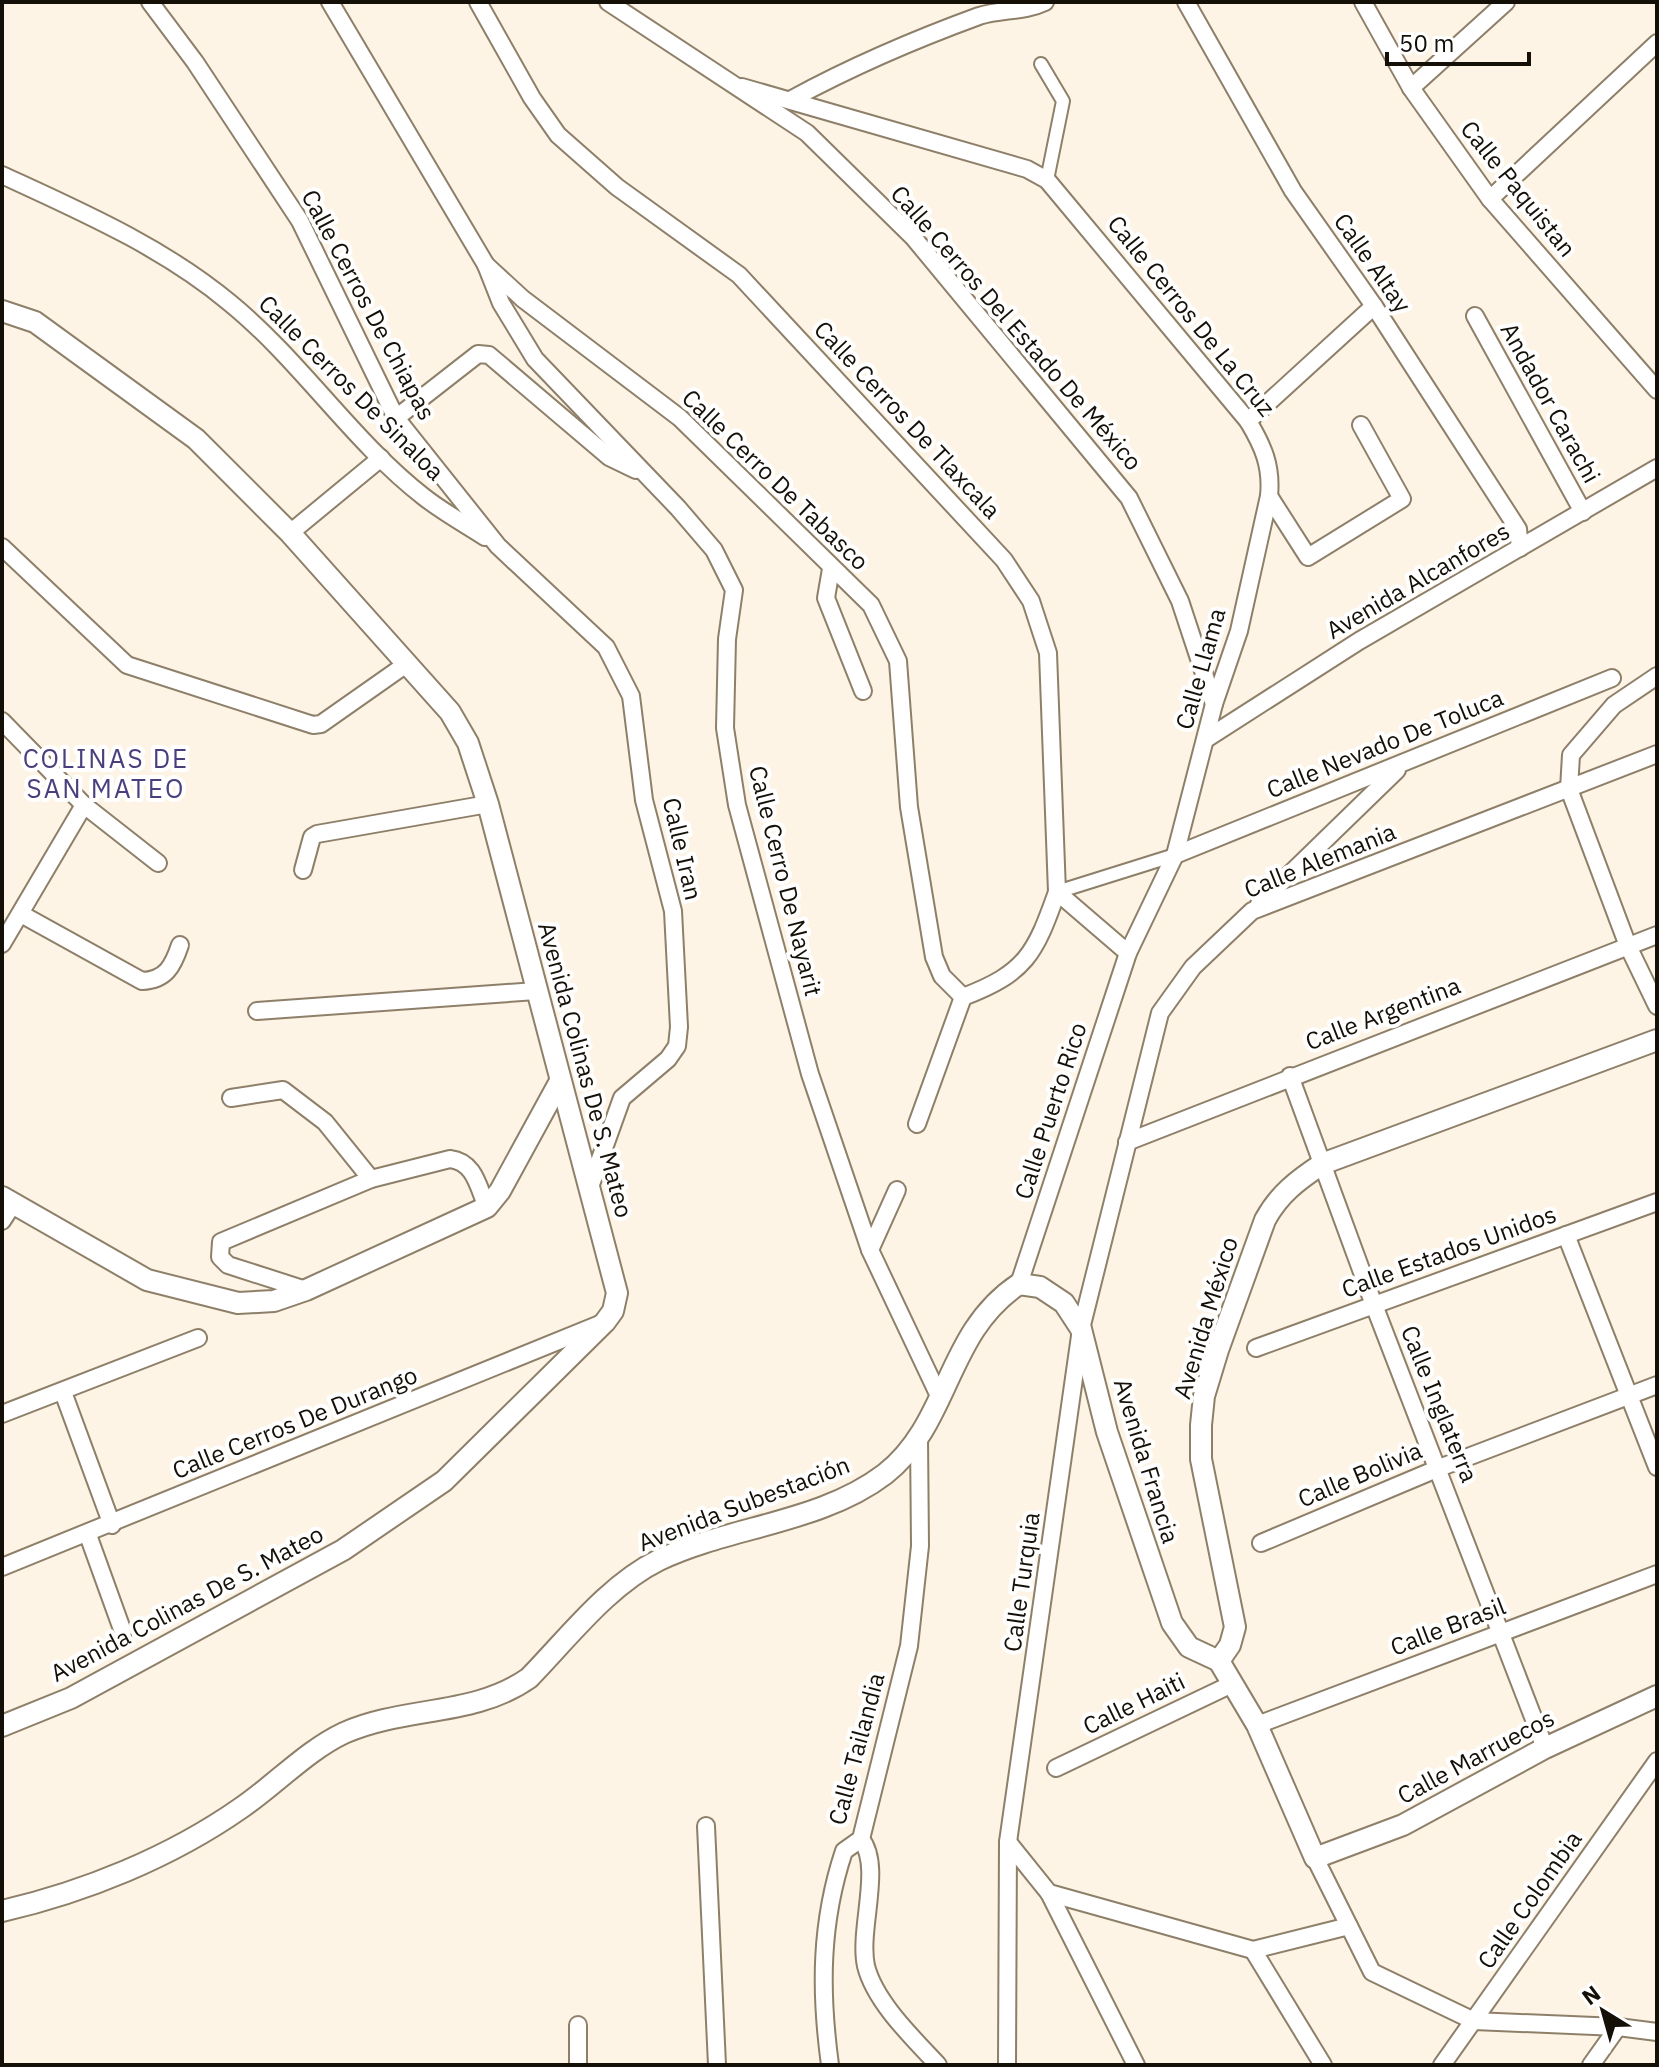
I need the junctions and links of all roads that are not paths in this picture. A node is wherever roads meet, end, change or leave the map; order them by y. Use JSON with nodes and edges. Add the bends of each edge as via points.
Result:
{"nodes":[{"id":1,"x":150,"y":2,"type":"edge"},
{"id":2,"x":330,"y":2,"type":"edge"},
{"id":3,"x":478,"y":2,"type":"edge"},
{"id":4,"x":608,"y":2,"type":"edge"},
{"id":5,"x":1045,"y":2,"type":"edge"},
{"id":6,"x":1186,"y":2,"type":"edge"},
{"id":7,"x":1363,"y":2,"type":"edge"},
{"id":8,"x":1506,"y":2,"type":"edge"},
{"id":9,"x":1657,"y":43,"type":"edge"},
{"id":10,"x":1041,"y":64,"type":"dead end"},
{"id":11,"x":742,"y":87,"type":"junction"},
{"id":12,"x":1411,"y":88,"type":"junction"},
{"id":13,"x":792,"y":99,"type":"junction"},
{"id":14,"x":2,"y":175,"type":"edge"},
{"id":15,"x":1047,"y":180,"type":"junction"},
{"id":16,"x":1490,"y":199,"type":"junction"},
{"id":17,"x":486,"y":265,"type":"junction"},
{"id":18,"x":1374,"y":306,"type":"junction"},
{"id":19,"x":2,"y":311,"type":"edge"},
{"id":20,"x":1475,"y":316,"type":"dead end"},
{"id":21,"x":1657,"y":390,"type":"edge"},
{"id":22,"x":396,"y":418,"type":"junction"},
{"id":23,"x":1248,"y":421,"type":"junction"},
{"id":24,"x":1361,"y":425,"type":"dead end"},
{"id":25,"x":381,"y":458,"type":"junction"},
{"id":26,"x":1657,"y":468,"type":"edge"},
{"id":27,"x":645,"y":474,"type":"junction"},
{"id":28,"x":1269,"y":496,"type":"junction"},
{"id":29,"x":1583,"y":512,"type":"junction"},
{"id":30,"x":290,"y":533,"type":"junction"},
{"id":31,"x":498,"y":546,"type":"junction"},
{"id":32,"x":2,"y":547,"type":"edge"},
{"id":33,"x":1520,"y":548,"type":"junction"},
{"id":34,"x":831,"y":569,"type":"junction"},
{"id":35,"x":405,"y":665,"type":"junction"},
{"id":36,"x":1657,"y":676,"type":"edge"},
{"id":37,"x":1612,"y":678,"type":"dead end"},
{"id":38,"x":863,"y":691,"type":"dead end"},
{"id":39,"x":1214,"y":704,"type":"junction"},
{"id":40,"x":2,"y":721,"type":"edge"},
{"id":41,"x":1206,"y":739,"type":"junction"},
{"id":42,"x":1657,"y":754,"type":"edge"},
{"id":43,"x":1405,"y":762,"type":"junction"},
{"id":44,"x":1569,"y":789,"type":"junction"},
{"id":45,"x":488,"y":804,"type":"junction"},
{"id":46,"x":84,"y":805,"type":"junction"},
{"id":47,"x":1175,"y":855,"type":"junction"},
{"id":48,"x":158,"y":863,"type":"dead end"},
{"id":49,"x":303,"y":870,"type":"dead end"},
{"id":50,"x":1057,"y":892,"type":"junction"},
{"id":51,"x":1252,"y":911,"type":"junction"},
{"id":52,"x":21,"y":914,"type":"junction"},
{"id":53,"x":1657,"y":935,"type":"edge"},
{"id":54,"x":2,"y":944,"type":"edge"},
{"id":55,"x":180,"y":945,"type":"dead end"},
{"id":56,"x":1628,"y":946,"type":"junction"},
{"id":57,"x":1128,"y":953,"type":"junction"},
{"id":58,"x":536,"y":991,"type":"junction"},
{"id":59,"x":963,"y":997,"type":"junction"},
{"id":60,"x":1657,"y":1006,"type":"edge"},
{"id":61,"x":257,"y":1011,"type":"dead end"},
{"id":62,"x":1657,"y":1040,"type":"edge"},
{"id":63,"x":1290,"y":1076,"type":"junction"},
{"id":64,"x":559,"y":1083,"type":"junction"},
{"id":65,"x":231,"y":1098,"type":"dead end"},
{"id":66,"x":917,"y":1124,"type":"dead end"},
{"id":67,"x":1127,"y":1142,"type":"junction"},
{"id":68,"x":1322,"y":1164,"type":"junction"},
{"id":69,"x":371,"y":1179,"type":"junction"},
{"id":70,"x":590,"y":1187,"type":"junction"},
{"id":71,"x":897,"y":1190,"type":"dead end"},
{"id":72,"x":1657,"y":1202,"type":"edge"},
{"id":73,"x":487,"y":1207,"type":"junction"},
{"id":74,"x":6,"y":1208,"type":"edge"},
{"id":75,"x":1566,"y":1235,"type":"junction"},
{"id":76,"x":870,"y":1250,"type":"junction"},
{"id":77,"x":1019,"y":1284,"type":"junction"},
{"id":78,"x":306,"y":1290,"type":"junction"},
{"id":79,"x":1374,"y":1305,"type":"junction"},
{"id":80,"x":605,"y":1322,"type":"junction"},
{"id":81,"x":1081,"y":1329,"type":"junction"},
{"id":82,"x":198,"y":1338,"type":"dead end"},
{"id":83,"x":1256,"y":1348,"type":"dead end"},
{"id":84,"x":1657,"y":1385,"type":"edge"},
{"id":85,"x":63,"y":1392,"type":"junction"},
{"id":86,"x":1631,"y":1395,"type":"junction"},
{"id":87,"x":940,"y":1398,"type":"junction"},
{"id":88,"x":2,"y":1414,"type":"edge"},
{"id":89,"x":919,"y":1437,"type":"junction"},
{"id":90,"x":1657,"y":1467,"type":"edge"},
{"id":91,"x":1439,"y":1468,"type":"junction"},
{"id":92,"x":112,"y":1525,"type":"junction"},
{"id":93,"x":88,"y":1535,"type":"junction"},
{"id":94,"x":1261,"y":1543,"type":"dead end"},
{"id":95,"x":2,"y":1567,"type":"edge"},
{"id":96,"x":1657,"y":1574,"type":"edge"},
{"id":97,"x":123,"y":1632,"type":"dead end"},
{"id":98,"x":1501,"y":1632,"type":"junction"},
{"id":99,"x":1219,"y":1661,"type":"junction"},
{"id":100,"x":1232,"y":1684,"type":"junction"},
{"id":101,"x":1657,"y":1696,"type":"edge"},
{"id":102,"x":1257,"y":1725,"type":"junction"},
{"id":103,"x":2,"y":1726,"type":"edge"},
{"id":104,"x":1545,"y":1748,"type":"junction"},
{"id":105,"x":1657,"y":1761,"type":"edge"},
{"id":106,"x":1056,"y":1768,"type":"dead end"},
{"id":107,"x":706,"y":1826,"type":"dead end"},
{"id":108,"x":861,"y":1839,"type":"junction"},
{"id":109,"x":1008,"y":1842,"type":"junction"},
{"id":110,"x":1315,"y":1858,"type":"junction"},
{"id":111,"x":1049,"y":1893,"type":"junction"},
{"id":112,"x":2,"y":1911,"type":"edge"},
{"id":113,"x":1349,"y":1926,"type":"junction"},
{"id":114,"x":1253,"y":1950,"type":"junction"},
{"id":115,"x":1474,"y":2021,"type":"junction"},
{"id":116,"x":578,"y":2025,"type":"dead end"},
{"id":117,"x":1618,"y":2027,"type":"junction"},
{"id":118,"x":1657,"y":2032,"type":"edge"},
{"id":119,"x":578,"y":2065,"type":"edge"},
{"id":120,"x":717,"y":2065,"type":"edge"},
{"id":121,"x":830,"y":2065,"type":"edge"},
{"id":122,"x":938,"y":2065,"type":"edge"},
{"id":123,"x":1007,"y":2065,"type":"edge"},
{"id":124,"x":1136,"y":2065,"type":"edge"},
{"id":125,"x":1323,"y":2065,"type":"edge"},
{"id":126,"x":1442,"y":2065,"type":"edge"},
{"id":127,"x":1591,"y":2065,"type":"edge"}],
"edges":[{"from":1,"to":22,"type":"street","name":"Calle Cerros De Chiapas","via":[[300,221]]},
{"from":2,"to":17,"type":"street","name":"Calle Cerro De Tabasco"},
{"from":3,"to":50,"type":"street","name":"Calle Cerros De Tlaxcala","via":[[558,135],[617,187],[739,275],[1004,560],[1031,601],[1048,653]]},
{"from":4,"to":11,"type":"street","name":"Calle Cerros Del Estado De México"},
{"from":5,"to":13,"type":"street","via":[[1027,10],[983,15]]},
{"from":6,"to":18,"type":"street","name":"Calle Altay","via":[[1293,191]]},
{"from":7,"to":12,"type":"street","name":"Calle Paquistan"},
{"from":8,"to":12,"type":"street"},
{"from":9,"to":16,"type":"street"},
{"from":10,"to":15,"type":"street","via":[[1063,101]]},
{"from":11,"to":13,"type":"street","name":"Calle Cerros De La Cruz"},
{"from":11,"to":39,"type":"street","name":"Calle Cerros Del Estado De México","via":[[807,133],[913,237],[1129,498],[1180,601]]},
{"from":12,"to":16,"type":"street","name":"Calle Paquistan"},
{"from":13,"to":15,"type":"street","name":"Calle Cerros De La Cruz","via":[[1027,169]]},
{"from":14,"to":25,"type":"street","name":"Calle Cerros De Sinaloa","via":[[120,230],[229,302],[299,367]]},
{"from":15,"to":23,"type":"street","name":"Calle Cerros De La Cruz"},
{"from":16,"to":21,"type":"street","name":"Calle Paquistan"},
{"from":17,"to":27,"type":"street","name":"Calle Cerro De Nayarit","via":[[501,303],[535,359]]},
{"from":17,"to":34,"type":"street","name":"Calle Cerro De Tabasco","via":[[680,418]]},
{"from":18,"to":23,"type":"street"},
{"from":18,"to":33,"type":"street","name":"Calle Altay","via":[[1518,529]]},
{"from":19,"to":30,"type":"street","name":"Avenida Colinas De S. Mateo","via":[[35,322],[175,422]]},
{"from":20,"to":29,"type":"street","name":"Andador Carachi"},
{"from":22,"to":27,"type":"street","via":[[478,354],[489,355],[609,457]]},
{"from":22,"to":31,"type":"street","name":"Calle Cerros De Chiapas"},
{"from":23,"to":28,"type":"street","name":"Calle Cerros De La Cruz","via":[[1267,456]]},
{"from":24,"to":28,"type":"street","via":[[1402,499],[1308,557]]},
{"from":25,"to":30,"type":"street"},
{"from":25,"to":31,"type":"street","name":"Calle Cerros De Sinaloa","via":[[424,497]]},
{"from":26,"to":29,"type":"street","name":"Avenida Alcanfores"},
{"from":27,"to":76,"type":"street","name":"Calle Cerro De Nayarit","via":[[714,550],[734,590],[725,728],[737,805],[810,1074]]},
{"from":28,"to":39,"type":"street","name":"Calle Llama","via":[[1239,631]]},
{"from":29,"to":33,"type":"street","name":"Avenida Alcanfores"},
{"from":30,"to":35,"type":"street","name":"Avenida Colinas De S. Mateo"},
{"from":31,"to":70,"type":"street","name":"Calle Iran","via":[[606,647],[618,666],[631,696],[644,800],[673,911],[677,1046],[622,1098]]},
{"from":32,"to":35,"type":"street","via":[[127,665],[313,725]]},
{"from":33,"to":41,"type":"street","name":"Avenida Alcanfores","via":[[1359,641]]},
{"from":34,"to":38,"type":"street","via":[[826,598]]},
{"from":34,"to":59,"type":"street","name":"Calle Cerro De Tabasco","via":[[871,605],[898,661],[909,807],[934,957],[942,976]]},
{"from":35,"to":45,"type":"street","name":"Avenida Colinas De S. Mateo","via":[[450,712],[468,743]]},
{"from":36,"to":44,"type":"street","via":[[1614,705],[1571,755]]},
{"from":37,"to":43,"type":"street","name":"Calle Nevado De Toluca"},
{"from":39,"to":41,"type":"street","name":"Calle Llama"},
{"from":40,"to":46,"type":"street"},
{"from":41,"to":47,"type":"street","name":"Calle Llama"},
{"from":42,"to":44,"type":"street","name":"Calle Alemania"},
{"from":43,"to":47,"type":"street","name":"Calle Nevado De Toluca"},
{"from":43,"to":51,"type":"street"},
{"from":44,"to":51,"type":"street","name":"Calle Alemania"},
{"from":44,"to":56,"type":"street"},
{"from":45,"to":49,"type":"street","via":[[317,834]]},
{"from":45,"to":58,"type":"street","name":"Avenida Colinas De S. Mateo"},
{"from":46,"to":48,"type":"street"},
{"from":46,"to":52,"type":"street"},
{"from":47,"to":50,"type":"street"},
{"from":47,"to":57,"type":"street"},
{"from":50,"to":57,"type":"street"},
{"from":50,"to":59,"type":"street","via":[[1042,935],[1024,963],[1000,983]]},
{"from":51,"to":67,"type":"street","name":"Calle Alemania","via":[[1193,967],[1160,1013]]},
{"from":52,"to":54,"type":"street"},
{"from":52,"to":55,"type":"street","via":[[142,981],[157,981],[173,967]]},
{"from":53,"to":56,"type":"street","name":"Calle Argentina"},
{"from":56,"to":60,"type":"street"},
{"from":56,"to":63,"type":"street","name":"Calle Argentina"},
{"from":57,"to":77,"type":"street","name":"Calle Puerto Rico"},
{"from":58,"to":61,"type":"street"},
{"from":58,"to":64,"type":"street","name":"Avenida Colinas De S. Mateo"},
{"from":59,"to":66,"type":"street"},
{"from":62,"to":68,"type":"street","name":"Avenida México"},
{"from":63,"to":67,"type":"street","name":"Calle Argentina"},
{"from":63,"to":68,"type":"street","name":"Calle Inglaterra"},
{"from":64,"to":70,"type":"street","name":"Avenida Colinas De S. Mateo"},
{"from":64,"to":73,"type":"street"},
{"from":65,"to":69,"type":"street","via":[[283,1090],[325,1122]]},
{"from":67,"to":81,"type":"street","name":"Calle Alemania"},
{"from":68,"to":79,"type":"street","name":"Calle Inglaterra"},
{"from":68,"to":99,"type":"street","name":"Avenida México","via":[[1290,1186],[1265,1220],[1204,1396],[1201,1459],[1235,1627]]},
{"from":69,"to":73,"type":"street","via":[[461,1160],[471,1168]]},
{"from":69,"to":78,"type":"street","via":[[221,1242],[220,1257],[228,1265]]},
{"from":70,"to":80,"type":"street","name":"Avenida Colinas De S. Mateo","via":[[617,1293]]},
{"from":71,"to":76,"type":"street"},
{"from":72,"to":75,"type":"street","name":"Calle Estados Unidos"},
{"from":73,"to":78,"type":"street"},
{"from":74,"to":78,"type":"street","via":[[147,1280],[238,1303],[274,1301]]},
{"from":75,"to":79,"type":"street","name":"Calle Estados Unidos"},
{"from":75,"to":86,"type":"street"},
{"from":76,"to":87,"type":"street"},
{"from":77,"to":81,"type":"street","name":"Avenida Francia","via":[[1040,1287],[1064,1303]]},
{"from":77,"to":87,"type":"street","name":"Avenida Subestación","via":[[995,1300],[978,1321]]},
{"from":79,"to":83,"type":"street","name":"Calle Estados Unidos"},
{"from":79,"to":91,"type":"street","name":"Calle Inglaterra"},
{"from":80,"to":92,"type":"street","name":"Calle Cerros De Durango"},
{"from":80,"to":103,"type":"street","name":"Avenida Colinas De S. Mateo","via":[[444,1481],[343,1550],[71,1698]]},
{"from":81,"to":99,"type":"street","name":"Avenida Francia","via":[[1107,1432],[1172,1623],[1189,1647]]},
{"from":81,"to":109,"type":"street","name":"Calle Turquia"},
{"from":82,"to":85,"type":"street"},
{"from":84,"to":86,"type":"street","name":"Calle Bolivia"},
{"from":85,"to":88,"type":"street"},
{"from":85,"to":92,"type":"street"},
{"from":86,"to":90,"type":"street"},
{"from":86,"to":91,"type":"street","name":"Calle Bolivia"},
{"from":87,"to":89,"type":"street","name":"Avenida Subestación"},
{"from":89,"to":108,"type":"street","name":"Calle Tailandia","via":[[920,1546],[909,1646]]},
{"from":89,"to":112,"type":"street","name":"Avenida Subestación","via":[[885,1474],[840,1499],[638,1571],[509,1692],[344,1733],[239,1810],[147,1861],[44,1901]]},
{"from":91,"to":94,"type":"street","name":"Calle Bolivia"},
{"from":91,"to":98,"type":"street","name":"Calle Inglaterra"},
{"from":92,"to":93,"type":"street","name":"Calle Cerros De Durango"},
{"from":93,"to":95,"type":"street","name":"Calle Cerros De Durango"},
{"from":93,"to":97,"type":"street"},
{"from":96,"to":98,"type":"street","name":"Calle Brasil"},
{"from":98,"to":102,"type":"street","name":"Calle Brasil"},
{"from":98,"to":104,"type":"street","name":"Calle Inglaterra"},
{"from":99,"to":100,"type":"street"},
{"from":100,"to":102,"type":"street"},
{"from":100,"to":106,"type":"street","name":"Calle Haiti"},
{"from":101,"to":104,"type":"street","name":"Calle Marruecos"},
{"from":102,"to":110,"type":"street"},
{"from":104,"to":110,"type":"street","name":"Calle Marruecos","via":[[1403,1825]]},
{"from":105,"to":115,"type":"street","name":"Calle Colombia"},
{"from":107,"to":120,"type":"street"},
{"from":108,"to":121,"type":"street","name":"Calle Tailandia","via":[[844,1851],[826,1928],[822,2005]]},
{"from":108,"to":122,"type":"street","via":[[870,1855],[863,1943],[867,1969],[910,2035]]},
{"from":109,"to":111,"type":"street"},
{"from":109,"to":123,"type":"street","name":"Calle Turquia"},
{"from":110,"to":113,"type":"street"},
{"from":111,"to":114,"type":"street"},
{"from":111,"to":124,"type":"street"},
{"from":113,"to":114,"type":"street"},
{"from":113,"to":115,"type":"street","via":[[1372,1972]]},
{"from":114,"to":125,"type":"street"},
{"from":115,"to":117,"type":"street"},
{"from":115,"to":126,"type":"street","name":"Calle Colombia"},
{"from":116,"to":119,"type":"street"},
{"from":117,"to":118,"type":"street"},
{"from":117,"to":127,"type":"street"}]}
